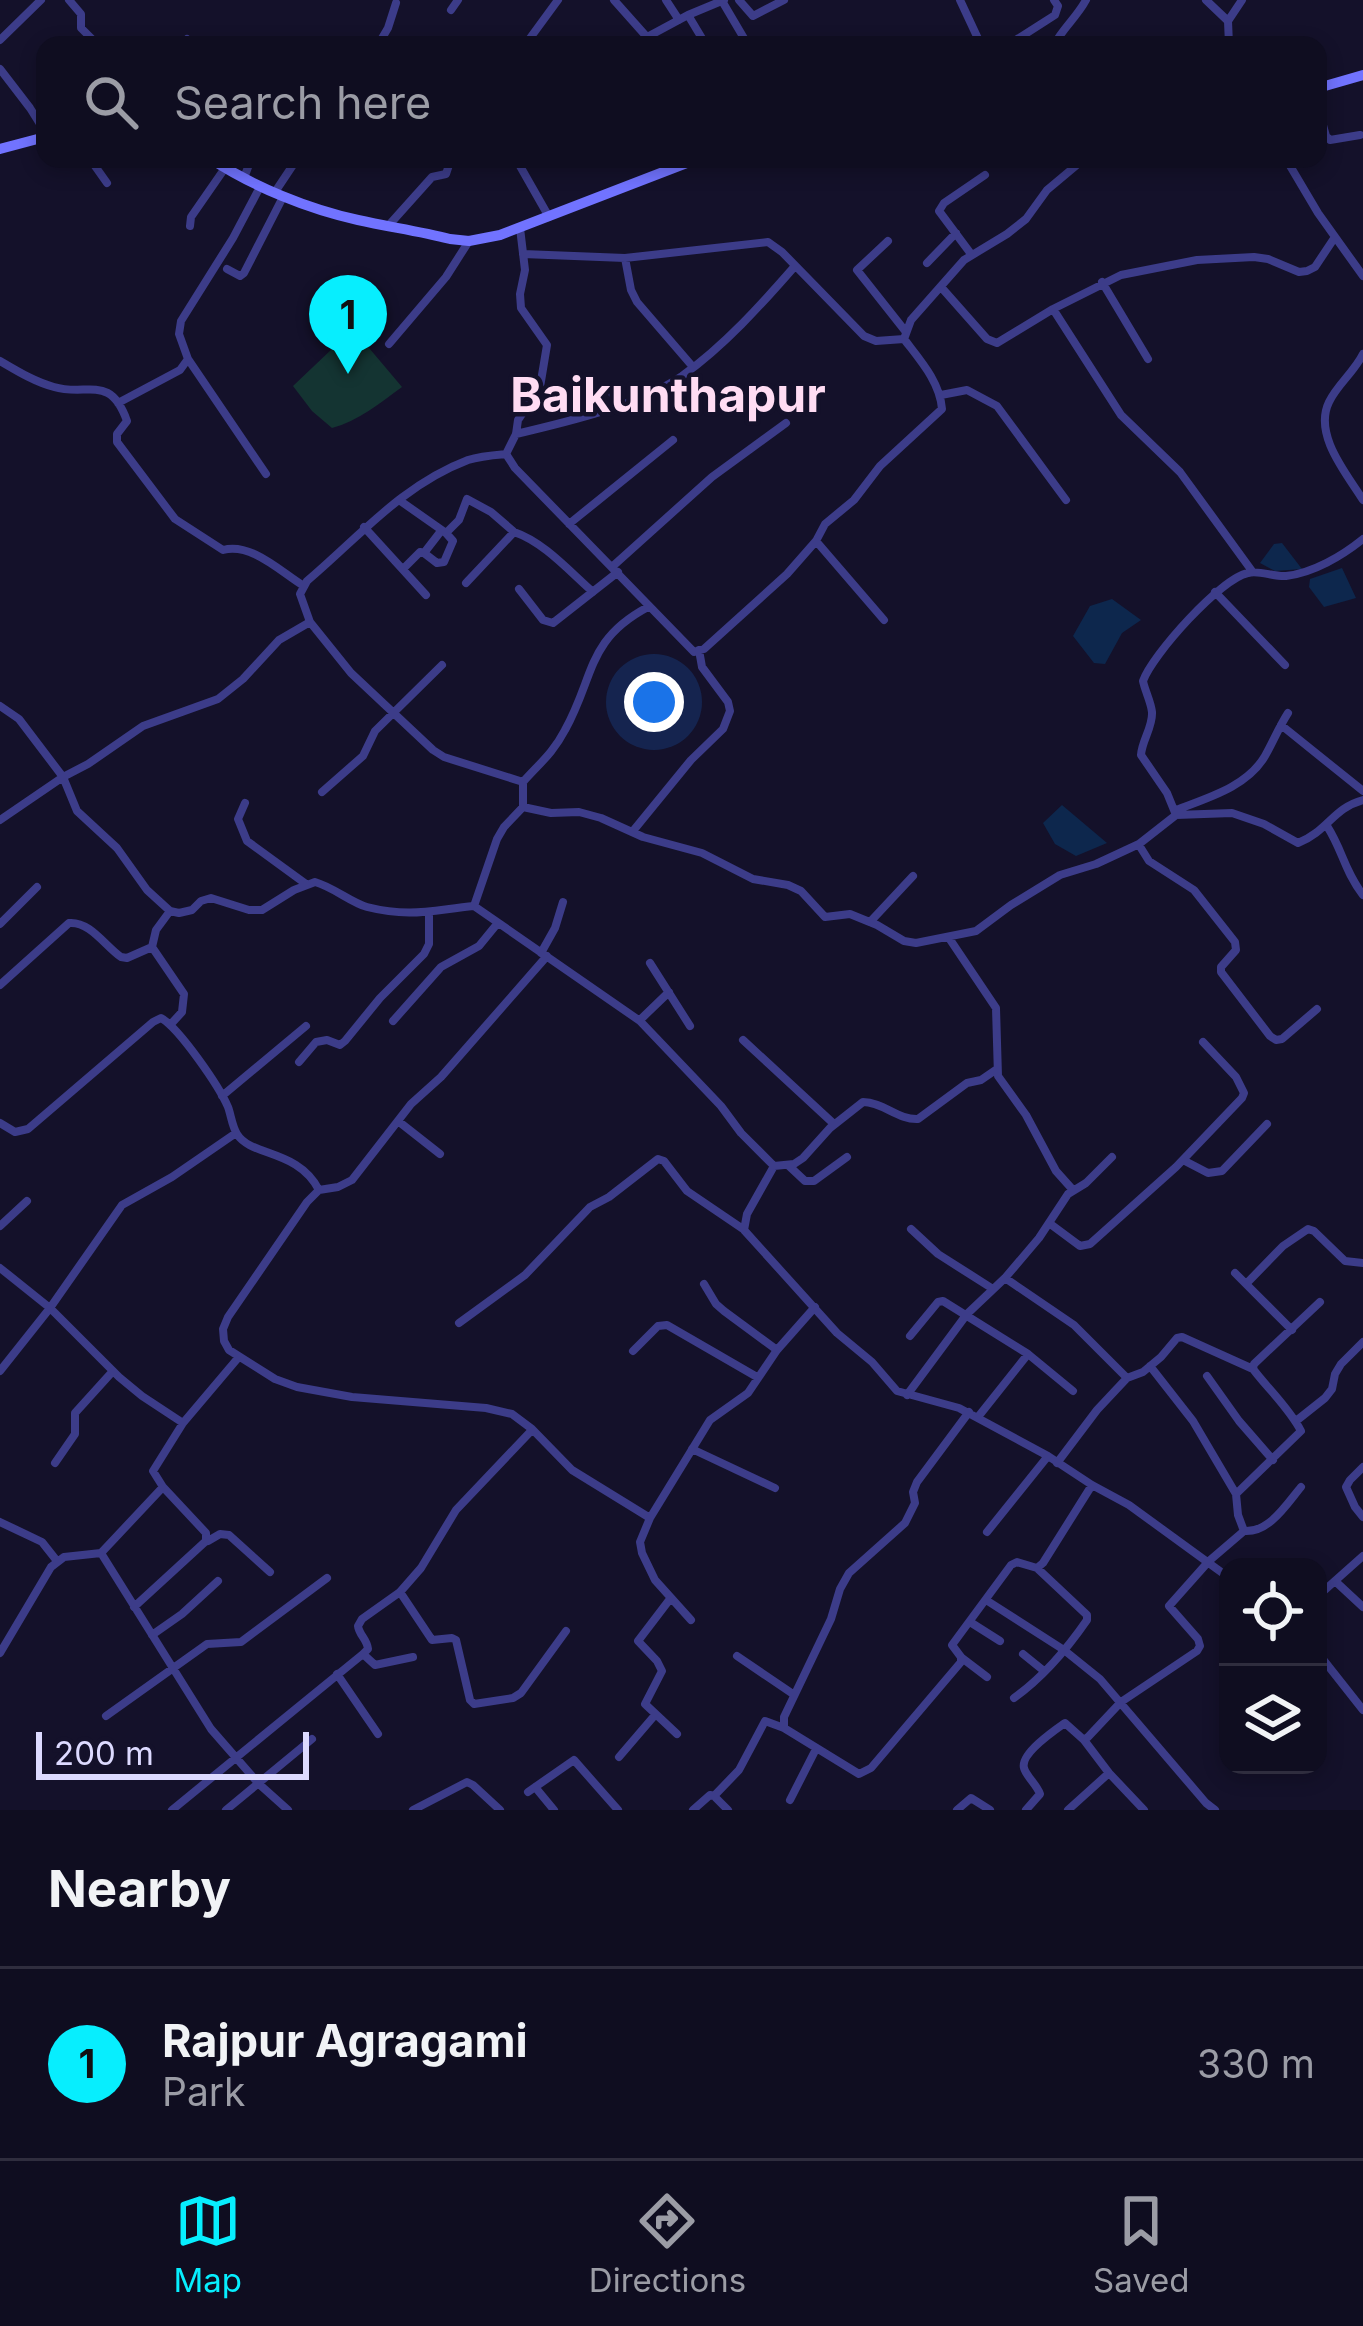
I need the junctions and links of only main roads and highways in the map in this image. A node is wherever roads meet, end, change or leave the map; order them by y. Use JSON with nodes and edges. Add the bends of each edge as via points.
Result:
{"nodes":[{"id":1,"x":1363,"y":75,"type":"edge"},
{"id":2,"x":1327,"y":85,"type":"edge"},
{"id":3,"x":36,"y":137,"type":"edge"},
{"id":4,"x":0,"y":149,"type":"edge"},
{"id":5,"x":224,"y":168,"type":"edge"},
{"id":6,"x":674,"y":168,"type":"edge"}],
"edges":[{"from":1,"to":2,"type":"main road"},
{"from":3,"to":4,"type":"main road"},
{"from":5,"to":6,"type":"main road","via":[[334,214],[469,241]]}]}
